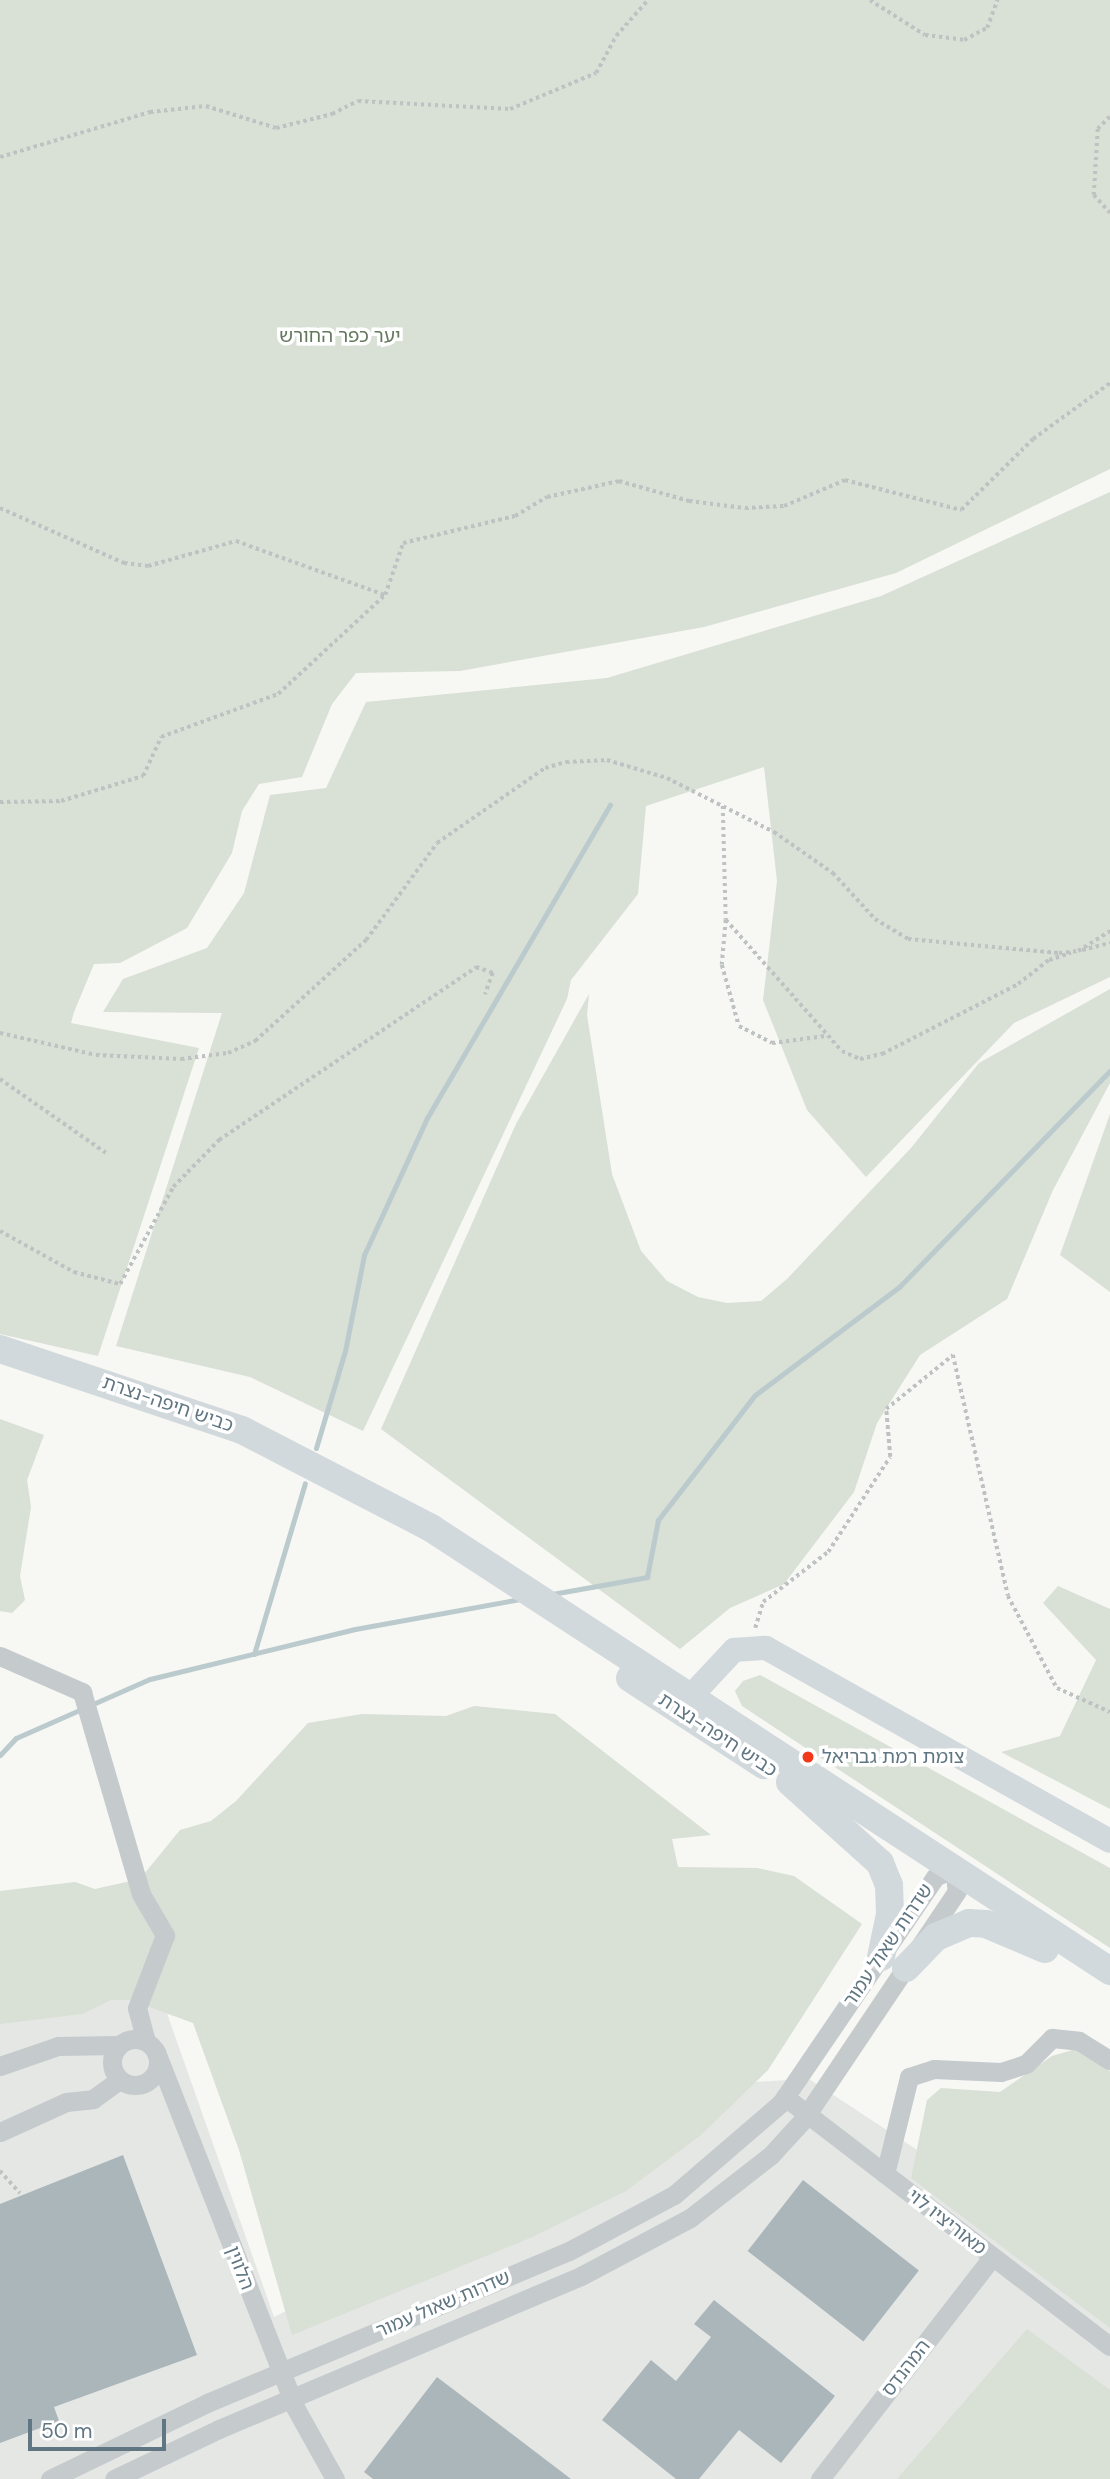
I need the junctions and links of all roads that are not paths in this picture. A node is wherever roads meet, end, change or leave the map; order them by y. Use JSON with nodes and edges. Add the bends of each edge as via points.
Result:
{"nodes":[{"id":1,"x":0,"y":1349,"type":"edge"},
{"id":2,"x":0,"y":1656,"type":"edge"},
{"id":3,"x":688,"y":1704,"type":"junction"},
{"id":4,"x":790,"y":1782,"type":"junction"},
{"id":5,"x":1110,"y":1841,"type":"edge"},
{"id":6,"x":948,"y":1879,"type":"junction"},
{"id":7,"x":1045,"y":1949,"type":"junction"},
{"id":8,"x":893,"y":1963,"type":"junction"},
{"id":9,"x":1110,"y":1971,"type":"edge"},
{"id":10,"x":1110,"y":1991,"type":"edge"},
{"id":11,"x":118,"y":2045,"type":"junction"},
{"id":12,"x":151,"y":2047,"type":"junction"},
{"id":13,"x":1110,"y":2060,"type":"edge"},
{"id":14,"x":0,"y":2066,"type":"edge"},
{"id":15,"x":119,"y":2080,"type":"junction"},
{"id":16,"x":785,"y":2097,"type":"junction"},
{"id":17,"x":808,"y":2114,"type":"junction"},
{"id":18,"x":0,"y":2132,"type":"edge"},
{"id":19,"x":885,"y":2174,"type":"junction"},
{"id":20,"x":992,"y":2257,"type":"junction"},
{"id":21,"x":1110,"y":2346,"type":"edge"},
{"id":22,"x":280,"y":2372,"type":"junction"},
{"id":23,"x":291,"y":2398,"type":"junction"},
{"id":24,"x":50,"y":2479,"type":"edge"},
{"id":25,"x":114,"y":2479,"type":"edge"},
{"id":26,"x":335,"y":2479,"type":"edge"},
{"id":27,"x":820,"y":2479,"type":"edge"}],
"edges":[{"from":1,"to":3,"type":"highway","name":"כביש חיפה-נצרת","via":[[242,1430],[431,1528]]},
{"from":2,"to":12,"type":"street","name":"הלווין","via":[[82,1692],[141,1894],[165,1935],[137,2008]]},
{"from":3,"to":4,"type":"highway","name":"כביש חיפה-נצרת"},
{"from":3,"to":5,"type":"main road","via":[[718,1663],[750,1645],[783,1654]]},
{"from":3,"to":6,"type":"highway","name":"כביש חיפה-נצרת"},
{"from":4,"to":6,"type":"highway","name":"כביש חיפה-נצרת"},
{"from":4,"to":8,"type":"highway","via":[[880,1863],[890,1885]]},
{"from":6,"to":7,"type":"highway","name":"כביש חיפה-נצרת"},
{"from":6,"to":8,"type":"street","name":"שדרות שאול עמור"},
{"from":6,"to":8,"type":"street","name":"שדרות שאול עמור"},
{"from":6,"to":9,"type":"highway","name":"כביש חיפה-נצרת"},
{"from":7,"to":8,"type":"highway","via":[[986,1924],[969,1923]]},
{"from":7,"to":10,"type":"highway","name":"כביש חיפה-נצרת"},
{"from":8,"to":16,"type":"street","name":"שדרות שאול עמור"},
{"from":8,"to":17,"type":"street","name":"שדרות שאול עמור"},
{"from":11,"to":12,"type":"street","via":[[131,2039]]},
{"from":11,"to":14,"type":"street","via":[[58,2046]]},
{"from":11,"to":15,"type":"street","via":[[111,2066]]},
{"from":12,"to":15,"type":"street","via":[[157,2068],[149,2081],[134,2085]]},
{"from":12,"to":22,"type":"street","name":"הלווין"},
{"from":13,"to":19,"type":"street","via":[[1079,2040],[1052,2038],[1026,2064],[1001,2072],[934,2069],[909,2077]]},
{"from":15,"to":18,"type":"street","via":[[93,2099],[66,2102]]},
{"from":16,"to":17,"type":"street","name":"מאוריציו לוי"},
{"from":16,"to":22,"type":"street","name":"שדרות שאול עמור","via":[[712,2166],[632,2220]]},
{"from":17,"to":19,"type":"street","name":"מאוריציו לוי"},
{"from":17,"to":23,"type":"street","name":"שדרות שאול עמור","via":[[730,2189],[645,2245]]},
{"from":19,"to":20,"type":"street","name":"מאוריציו לוי"},
{"from":20,"to":21,"type":"street","name":"מאוריציו לוי"},
{"from":20,"to":27,"type":"street","name":"המהנדס"},
{"from":22,"to":23,"type":"street","name":"הלווין"},
{"from":22,"to":24,"type":"street","name":"שדרות שאול עמור"},
{"from":23,"to":25,"type":"street","name":"שדרות שאול עמור"},
{"from":23,"to":26,"type":"street","name":"הלווין"}]}
